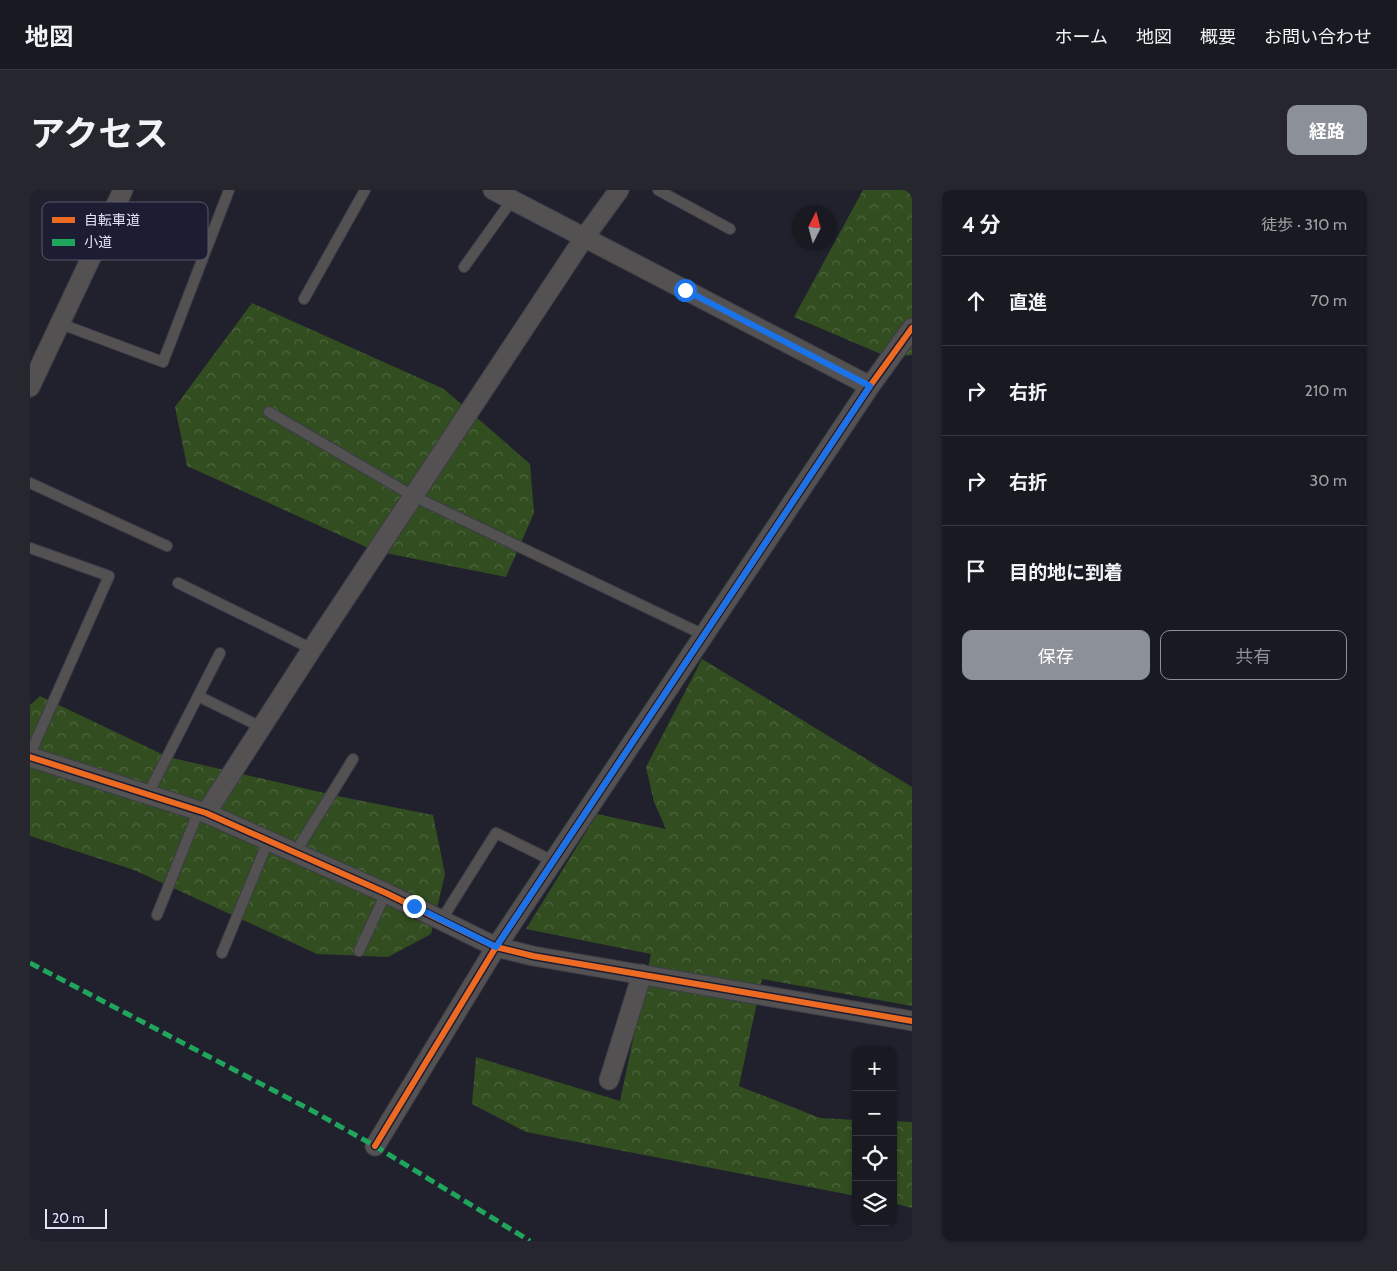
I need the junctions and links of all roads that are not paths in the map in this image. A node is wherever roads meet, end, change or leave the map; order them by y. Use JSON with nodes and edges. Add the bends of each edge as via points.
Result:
{"nodes":[{"id":1,"x":124,"y":190,"type":"edge"},
{"id":2,"x":230,"y":190,"type":"edge"},
{"id":3,"x":365,"y":190,"type":"edge"},
{"id":4,"x":493,"y":190,"type":"edge"},
{"id":5,"x":619,"y":190,"type":"edge"},
{"id":6,"x":658,"y":190,"type":"edge"},
{"id":7,"x":512,"y":200,"type":"junction"},
{"id":8,"x":118,"y":202,"type":"edge"},
{"id":9,"x":730,"y":229,"type":"dead end"},
{"id":10,"x":584,"y":238,"type":"junction"},
{"id":11,"x":208,"y":246,"type":"edge"},
{"id":12,"x":91,"y":260,"type":"edge"},
{"id":13,"x":203,"y":260,"type":"edge"},
{"id":14,"x":464,"y":267,"type":"dead end"},
{"id":15,"x":304,"y":299,"type":"dead end"},
{"id":16,"x":61,"y":324,"type":"junction"},
{"id":17,"x":912,"y":328,"type":"edge"},
{"id":18,"x":870,"y":386,"type":"junction"},
{"id":19,"x":30,"y":387,"type":"edge"},
{"id":20,"x":269,"y":412,"type":"dead end"},
{"id":21,"x":30,"y":483,"type":"edge"},
{"id":22,"x":413,"y":496,"type":"junction"},
{"id":23,"x":167,"y":546,"type":"dead end"},
{"id":24,"x":30,"y":548,"type":"edge"},
{"id":25,"x":178,"y":583,"type":"dead end"},
{"id":26,"x":704,"y":635,"type":"junction"},
{"id":27,"x":312,"y":649,"type":"junction"},
{"id":28,"x":220,"y":653,"type":"dead end"},
{"id":29,"x":198,"y":696,"type":"junction"},
{"id":30,"x":261,"y":727,"type":"junction"},
{"id":31,"x":30,"y":755,"type":"edge"},
{"id":32,"x":353,"y":759,"type":"dead end"},
{"id":33,"x":148,"y":794,"type":"junction"},
{"id":34,"x":202,"y":812,"type":"junction"},
{"id":35,"x":268,"y":841,"type":"junction"},
{"id":36,"x":294,"y":853,"type":"junction"},
{"id":37,"x":553,"y":861,"type":"junction"},
{"id":38,"x":386,"y":893,"type":"junction"},
{"id":39,"x":157,"y":915,"type":"dead end"},
{"id":40,"x":442,"y":919,"type":"junction"},
{"id":41,"x":496,"y":947,"type":"junction"},
{"id":42,"x":359,"y":951,"type":"dead end"},
{"id":43,"x":222,"y":953,"type":"dead end"},
{"id":44,"x":642,"y":974,"type":"junction"},
{"id":45,"x":912,"y":1021,"type":"edge"},
{"id":46,"x":609,"y":1080,"type":"dead end"},
{"id":47,"x":375,"y":1146,"type":"dead end"}],
"edges":[{"from":1,"to":8,"type":"street"},
{"from":2,"to":11,"type":"lane"},
{"from":3,"to":15,"type":"lane"},
{"from":4,"to":7,"type":"street"},
{"from":5,"to":10,"type":"street"},
{"from":6,"to":9,"type":"lane"},
{"from":7,"to":10,"type":"street"},
{"from":7,"to":14,"type":"lane"},
{"from":10,"to":18,"type":"street"},
{"from":10,"to":22,"type":"street"},
{"from":12,"to":16,"type":"street"},
{"from":13,"to":16,"type":"lane","via":[[163,362]]},
{"from":16,"to":19,"type":"street"},
{"from":17,"to":18,"type":"street"},
{"from":18,"to":26,"type":"street"},
{"from":20,"to":22,"type":"lane"},
{"from":21,"to":23,"type":"lane"},
{"from":22,"to":26,"type":"lane"},
{"from":22,"to":27,"type":"street"},
{"from":24,"to":31,"type":"lane","via":[[110,576]]},
{"from":25,"to":27,"type":"lane"},
{"from":26,"to":37,"type":"street"},
{"from":27,"to":30,"type":"street"},
{"from":28,"to":29,"type":"lane"},
{"from":29,"to":30,"type":"lane"},
{"from":29,"to":33,"type":"lane"},
{"from":30,"to":34,"type":"street"},
{"from":31,"to":33,"type":"street"},
{"from":32,"to":36,"type":"lane"},
{"from":33,"to":34,"type":"street"},
{"from":34,"to":35,"type":"street"},
{"from":34,"to":39,"type":"lane"},
{"from":35,"to":36,"type":"street"},
{"from":35,"to":43,"type":"lane"},
{"from":36,"to":38,"type":"street"},
{"from":37,"to":40,"type":"lane","via":[[496,833]]},
{"from":37,"to":41,"type":"street"},
{"from":38,"to":40,"type":"street"},
{"from":38,"to":42,"type":"lane"},
{"from":40,"to":41,"type":"street"},
{"from":41,"to":44,"type":"street"},
{"from":41,"to":47,"type":"street"},
{"from":44,"to":45,"type":"street"},
{"from":44,"to":46,"type":"street"}]}
